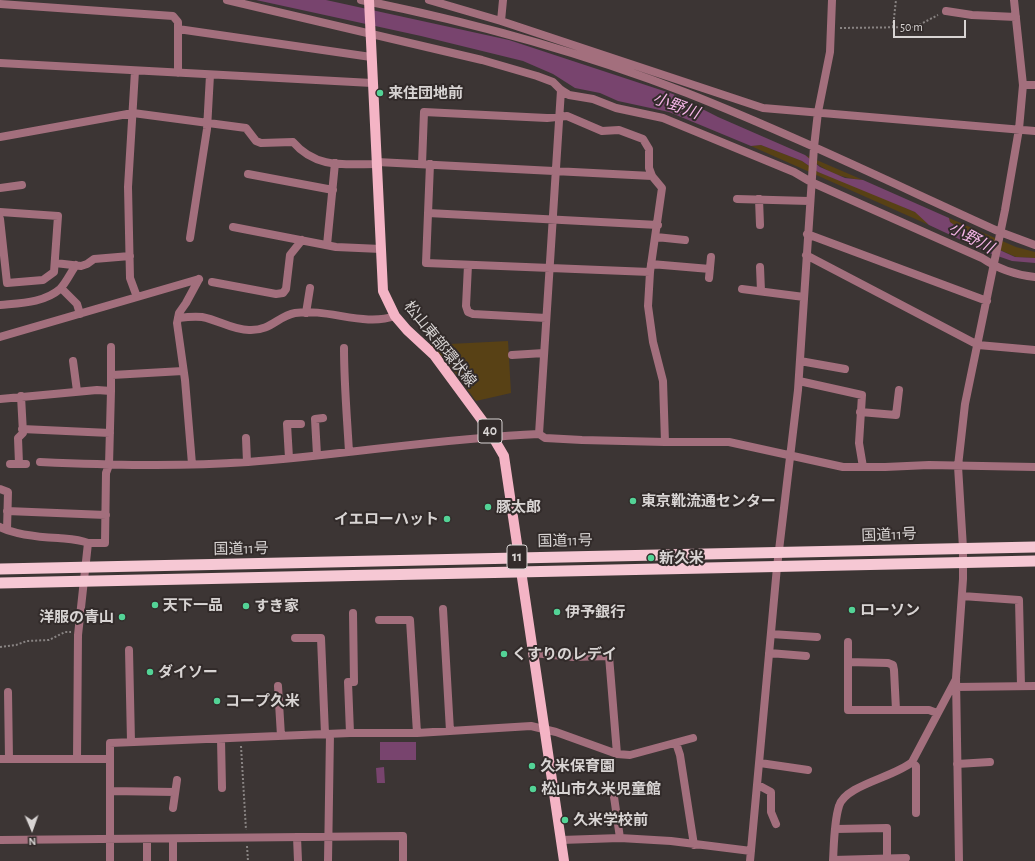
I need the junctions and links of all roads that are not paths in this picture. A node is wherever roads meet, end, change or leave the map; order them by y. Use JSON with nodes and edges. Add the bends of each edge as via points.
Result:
{"nodes":[{"id":1,"x":227,"y":0,"type":"edge"},
{"id":2,"x":429,"y":0,"type":"edge"},
{"id":3,"x":503,"y":0,"type":"edge"},
{"id":4,"x":832,"y":0,"type":"edge"},
{"id":5,"x":1014,"y":0,"type":"edge"},
{"id":6,"x":367,"y":1,"type":"edge"},
{"id":7,"x":0,"y":4,"type":"edge"},
{"id":8,"x":946,"y":11,"type":"road end"},
{"id":9,"x":1016,"y":17,"type":"junction"},
{"id":10,"x":502,"y":21,"type":"junction"},
{"id":11,"x":178,"y":29,"type":"junction"},
{"id":12,"x":370,"y":31,"type":"junction"},
{"id":13,"x":371,"y":57,"type":"junction"},
{"id":14,"x":0,"y":63,"type":"edge"},
{"id":15,"x":135,"y":71,"type":"junction"},
{"id":16,"x":178,"y":73,"type":"junction"},
{"id":17,"x":210,"y":75,"type":"junction"},
{"id":18,"x":372,"y":83,"type":"junction"},
{"id":19,"x":1024,"y":85,"type":"junction"},
{"id":20,"x":1035,"y":85,"type":"edge"},
{"id":21,"x":560,"y":90,"type":"junction"},
{"id":22,"x":818,"y":112,"type":"junction"},
{"id":23,"x":133,"y":113,"type":"junction"},
{"id":24,"x":559,"y":116,"type":"junction"},
{"id":25,"x":207,"y":123,"type":"junction"},
{"id":26,"x":1018,"y":129,"type":"junction"},
{"id":27,"x":1035,"y":131,"type":"edge"},
{"id":28,"x":0,"y":137,"type":"edge"},
{"id":29,"x":814,"y":150,"type":"junction"},
{"id":30,"x":335,"y":163,"type":"junction"},
{"id":31,"x":377,"y":163,"type":"junction"},
{"id":32,"x":426,"y":164,"type":"junction"},
{"id":33,"x":556,"y":171,"type":"junction"},
{"id":34,"x":248,"y":174,"type":"dead end"},
{"id":35,"x":652,"y":176,"type":"junction"},
{"id":36,"x":811,"y":181,"type":"junction"},
{"id":37,"x":22,"y":185,"type":"dead end"},
{"id":38,"x":0,"y":188,"type":"edge"},
{"id":39,"x":333,"y":190,"type":"junction"},
{"id":40,"x":737,"y":198,"type":"dead end"},
{"id":41,"x":759,"y":199,"type":"junction"},
{"id":42,"x":809,"y":201,"type":"junction"},
{"id":43,"x":0,"y":212,"type":"edge"},
{"id":44,"x":428,"y":213,"type":"junction"},
{"id":45,"x":0,"y":218,"type":"edge"},
{"id":46,"x":553,"y":220,"type":"junction"},
{"id":47,"x":658,"y":225,"type":"junction"},
{"id":48,"x":760,"y":225,"type":"dead end"},
{"id":49,"x":233,"y":227,"type":"dead end"},
{"id":50,"x":1000,"y":233,"type":"junction"},
{"id":51,"x":807,"y":234,"type":"junction"},
{"id":52,"x":656,"y":236,"type":"junction"},
{"id":53,"x":190,"y":238,"type":"dead end"},
{"id":54,"x":302,"y":240,"type":"junction"},
{"id":55,"x":685,"y":240,"type":"dead end"},
{"id":56,"x":327,"y":245,"type":"junction"},
{"id":57,"x":1035,"y":245,"type":"edge"},
{"id":58,"x":381,"y":249,"type":"junction"},
{"id":59,"x":806,"y":255,"type":"junction"},
{"id":60,"x":130,"y":256,"type":"junction"},
{"id":61,"x":711,"y":257,"type":"dead end"},
{"id":62,"x":55,"y":263,"type":"junction"},
{"id":63,"x":994,"y":264,"type":"junction"},
{"id":64,"x":76,"y":265,"type":"junction"},
{"id":65,"x":468,"y":265,"type":"junction"},
{"id":66,"x":760,"y":267,"type":"dead end"},
{"id":67,"x":651,"y":268,"type":"junction"},
{"id":68,"x":549,"y":269,"type":"junction"},
{"id":69,"x":710,"y":269,"type":"junction"},
{"id":70,"x":1035,"y":277,"type":"edge"},
{"id":71,"x":709,"y":278,"type":"dead end"},
{"id":72,"x":212,"y":282,"type":"dead end"},
{"id":73,"x":61,"y":288,"type":"junction"},
{"id":74,"x":310,"y":288,"type":"dead end"},
{"id":75,"x":742,"y":289,"type":"dead end"},
{"id":76,"x":761,"y":292,"type":"junction"},
{"id":77,"x":137,"y":297,"type":"junction"},
{"id":78,"x":804,"y":297,"type":"junction"},
{"id":79,"x":987,"y":301,"type":"junction"},
{"id":80,"x":0,"y":305,"type":"edge"},
{"id":81,"x":306,"y":313,"type":"junction"},
{"id":82,"x":80,"y":314,"type":"junction"},
{"id":83,"x":395,"y":316,"type":"junction"},
{"id":84,"x":178,"y":318,"type":"junction"},
{"id":85,"x":546,"y":318,"type":"junction"},
{"id":86,"x":0,"y":337,"type":"edge"},
{"id":87,"x":978,"y":344,"type":"junction"},
{"id":88,"x":111,"y":347,"type":"dead end"},
{"id":89,"x":344,"y":348,"type":"dead end"},
{"id":90,"x":1035,"y":350,"type":"edge"},
{"id":91,"x":544,"y":353,"type":"junction"},
{"id":92,"x":512,"y":355,"type":"dead end"},
{"id":93,"x":73,"y":361,"type":"dead end"},
{"id":94,"x":800,"y":361,"type":"junction"},
{"id":95,"x":845,"y":369,"type":"dead end"},
{"id":96,"x":183,"y":371,"type":"junction"},
{"id":97,"x":112,"y":375,"type":"junction"},
{"id":98,"x":799,"y":381,"type":"junction"},
{"id":99,"x":899,"y":390,"type":"dead end"},
{"id":100,"x":77,"y":391,"type":"junction"},
{"id":101,"x":111,"y":391,"type":"junction"},
{"id":102,"x":21,"y":396,"type":"junction"},
{"id":103,"x":0,"y":399,"type":"edge"},
{"id":104,"x":860,"y":412,"type":"junction"},
{"id":105,"x":323,"y":418,"type":"dead end"},
{"id":106,"x":301,"y":424,"type":"dead end"},
{"id":107,"x":22,"y":429,"type":"junction"},
{"id":108,"x":110,"y":433,"type":"junction"},
{"id":109,"x":539,"y":434,"type":"junction"},
{"id":110,"x":493,"y":436,"type":"junction"},
{"id":111,"x":246,"y":438,"type":"dead end"},
{"id":112,"x":665,"y":442,"type":"junction"},
{"id":113,"x":349,"y":452,"type":"junction"},
{"id":114,"x":317,"y":455,"type":"junction"},
{"id":115,"x":791,"y":455,"type":"junction"},
{"id":116,"x":290,"y":458,"type":"junction"},
{"id":117,"x":40,"y":462,"type":"dead end"},
{"id":118,"x":247,"y":462,"type":"junction"},
{"id":119,"x":18,"y":464,"type":"dead end"},
{"id":120,"x":192,"y":464,"type":"junction"},
{"id":121,"x":109,"y":465,"type":"junction"},
{"id":122,"x":958,"y":466,"type":"junction"},
{"id":123,"x":864,"y":467,"type":"junction"},
{"id":124,"x":1035,"y":467,"type":"edge"},
{"id":125,"x":0,"y":489,"type":"edge"},
{"id":126,"x":7,"y":512,"type":"junction"},
{"id":127,"x":106,"y":515,"type":"junction"},
{"id":128,"x":3,"y":529,"type":"edge"},
{"id":129,"x":88,"y":543,"type":"junction"},
{"id":130,"x":1035,"y":547,"type":"edge"},
{"id":131,"x":963,"y":548,"type":"junction"},
{"id":132,"x":779,"y":553,"type":"junction"},
{"id":133,"x":518,"y":557,"type":"junction"},
{"id":134,"x":1035,"y":561,"type":"edge"},
{"id":135,"x":963,"y":563,"type":"junction"},
{"id":136,"x":777,"y":567,"type":"junction"},
{"id":137,"x":86,"y":568,"type":"junction"},
{"id":138,"x":0,"y":569,"type":"edge"},
{"id":139,"x":521,"y":573,"type":"junction"},
{"id":140,"x":83,"y":582,"type":"junction"},
{"id":141,"x":0,"y":583,"type":"edge"},
{"id":142,"x":962,"y":596,"type":"junction"},
{"id":143,"x":443,"y":609,"type":"dead end"},
{"id":144,"x":353,"y":613,"type":"dead end"},
{"id":145,"x":379,"y":620,"type":"dead end"},
{"id":146,"x":771,"y":634,"type":"junction"},
{"id":147,"x":296,"y":638,"type":"dead end"},
{"id":148,"x":817,"y":638,"type":"dead end"},
{"id":149,"x":848,"y":642,"type":"dead end"},
{"id":150,"x":129,"y":650,"type":"dead end"},
{"id":151,"x":533,"y":653,"type":"junction"},
{"id":152,"x":770,"y":653,"type":"junction"},
{"id":153,"x":806,"y":656,"type":"dead end"},
{"id":154,"x":848,"y":662,"type":"junction"},
{"id":155,"x":956,"y":678,"type":"junction"},
{"id":156,"x":278,"y":686,"type":"dead end"},
{"id":157,"x":1021,"y":686,"type":"junction"},
{"id":158,"x":1035,"y":686,"type":"edge"},
{"id":159,"x":956,"y":687,"type":"junction"},
{"id":160,"x":8,"y":692,"type":"dead end"},
{"id":161,"x":896,"y":710,"type":"junction"},
{"id":162,"x":938,"y":713,"type":"junction"},
{"id":163,"x":544,"y":729,"type":"junction"},
{"id":164,"x":450,"y":731,"type":"junction"},
{"id":165,"x":417,"y":733,"type":"junction"},
{"id":166,"x":328,"y":734,"type":"junction"},
{"id":167,"x":350,"y":734,"type":"junction"},
{"id":168,"x":281,"y":736,"type":"junction"},
{"id":169,"x":693,"y":738,"type":"dead end"},
{"id":170,"x":221,"y":739,"type":"junction"},
{"id":171,"x":132,"y":742,"type":"junction"},
{"id":172,"x":676,"y":743,"type":"junction"},
{"id":173,"x":617,"y":754,"type":"junction"},
{"id":174,"x":4,"y":759,"type":"edge"},
{"id":175,"x":77,"y":759,"type":"junction"},
{"id":176,"x":110,"y":759,"type":"junction"},
{"id":177,"x":912,"y":762,"type":"junction"},
{"id":178,"x":990,"y":762,"type":"dead end"},
{"id":179,"x":760,"y":763,"type":"junction"},
{"id":180,"x":957,"y":764,"type":"junction"},
{"id":181,"x":808,"y":770,"type":"dead end"},
{"id":182,"x":177,"y":780,"type":"dead end"},
{"id":183,"x":758,"y":785,"type":"junction"},
{"id":184,"x":639,"y":787,"type":"dead end"},
{"id":185,"x":222,"y":788,"type":"dead end"},
{"id":186,"x":110,"y":791,"type":"junction"},
{"id":187,"x":175,"y":792,"type":"junction"},
{"id":188,"x":173,"y":808,"type":"dead end"},
{"id":189,"x":916,"y":814,"type":"dead end"},
{"id":190,"x":776,"y":824,"type":"dead end"},
{"id":191,"x":836,"y":829,"type":"junction"},
{"id":192,"x":329,"y":836,"type":"junction"},
{"id":193,"x":297,"y":837,"type":"junction"},
{"id":194,"x":620,"y":838,"type":"junction"},
{"id":195,"x":110,"y":839,"type":"junction"},
{"id":196,"x":147,"y":839,"type":"junction"},
{"id":197,"x":173,"y":839,"type":"junction"},
{"id":198,"x":0,"y":840,"type":"edge"},
{"id":199,"x":561,"y":840,"type":"junction"},
{"id":200,"x":694,"y":845,"type":"junction"},
{"id":201,"x":751,"y":851,"type":"junction"},
{"id":202,"x":906,"y":858,"type":"dead end"},
{"id":203,"x":887,"y":859,"type":"junction"},
{"id":204,"x":110,"y":861,"type":"edge"},
{"id":205,"x":147,"y":861,"type":"edge"},
{"id":206,"x":173,"y":861,"type":"edge"},
{"id":207,"x":298,"y":861,"type":"edge"},
{"id":208,"x":328,"y":861,"type":"edge"},
{"id":209,"x":403,"y":861,"type":"edge"},
{"id":210,"x":564,"y":861,"type":"edge"},
{"id":211,"x":750,"y":861,"type":"edge"},
{"id":212,"x":833,"y":861,"type":"edge"},
{"id":213,"x":959,"y":861,"type":"edge"}],
"edges":[{"from":1,"to":12,"type":"street"},
{"from":2,"to":10,"type":"street"},
{"from":3,"to":10,"type":"street"},
{"from":4,"to":22,"type":"street","via":[[830,52]]},
{"from":5,"to":9,"type":"street"},
{"from":6,"to":12,"type":"main road","name":"松山東部環状線","number":"40"},
{"from":6,"to":29,"type":"street","via":[[504,33],[603,63],[686,93]]},
{"from":7,"to":11,"type":"street","via":[[168,15],[177,18]]},
{"from":8,"to":9,"type":"street"},
{"from":9,"to":19,"type":"street"},
{"from":10,"to":22,"type":"street","via":[[754,106]]},
{"from":11,"to":13,"type":"street"},
{"from":11,"to":16,"type":"street"},
{"from":12,"to":13,"type":"main road","name":"松山東部環状線","number":"40"},
{"from":12,"to":21,"type":"street","via":[[537,76],[553,82]]},
{"from":13,"to":18,"type":"main road","name":"松山東部環状線","number":"40"},
{"from":14,"to":15,"type":"street"},
{"from":15,"to":16,"type":"street"},
{"from":15,"to":23,"type":"street"},
{"from":16,"to":17,"type":"street"},
{"from":17,"to":18,"type":"street"},
{"from":17,"to":25,"type":"street"},
{"from":18,"to":31,"type":"main road","name":"松山東部環状線","number":"40"},
{"from":19,"to":20,"type":"street"},
{"from":19,"to":26,"type":"street"},
{"from":21,"to":24,"type":"street"},
{"from":21,"to":36,"type":"street","via":[[569,95],[593,99],[616,108],[663,118]]},
{"from":22,"to":26,"type":"street"},
{"from":22,"to":29,"type":"street"},
{"from":23,"to":25,"type":"street"},
{"from":23,"to":28,"type":"street"},
{"from":23,"to":60,"type":"street","via":[[128,187]]},
{"from":24,"to":32,"type":"street","via":[[547,118],[424,112]]},
{"from":24,"to":33,"type":"street"},
{"from":24,"to":35,"type":"street","via":[[567,116],[602,131],[618,130],[644,140],[649,149],[649,168]]},
{"from":25,"to":30,"type":"street","via":[[246,128],[256,141],[261,143],[293,142],[300,151],[313,159]]},
{"from":25,"to":53,"type":"street"},
{"from":26,"to":27,"type":"street"},
{"from":26,"to":50,"type":"street"},
{"from":29,"to":36,"type":"street"},
{"from":29,"to":50,"type":"street"},
{"from":30,"to":31,"type":"street"},
{"from":30,"to":39,"type":"street"},
{"from":31,"to":32,"type":"street"},
{"from":31,"to":58,"type":"main road","name":"松山東部環状線","number":"40"},
{"from":32,"to":33,"type":"street"},
{"from":32,"to":44,"type":"street"},
{"from":33,"to":35,"type":"street"},
{"from":33,"to":46,"type":"street"},
{"from":34,"to":39,"type":"street"},
{"from":35,"to":47,"type":"street","via":[[662,188]]},
{"from":36,"to":42,"type":"street"},
{"from":36,"to":63,"type":"street"},
{"from":37,"to":38,"type":"street"},
{"from":39,"to":56,"type":"street"},
{"from":40,"to":41,"type":"street"},
{"from":41,"to":42,"type":"street"},
{"from":41,"to":48,"type":"street"},
{"from":42,"to":51,"type":"street"},
{"from":43,"to":62,"type":"street","via":[[58,216]]},
{"from":44,"to":46,"type":"street"},
{"from":44,"to":65,"type":"street","via":[[426,263]]},
{"from":45,"to":62,"type":"street","via":[[7,283],[43,280],[54,272]]},
{"from":46,"to":47,"type":"street"},
{"from":46,"to":68,"type":"street"},
{"from":47,"to":52,"type":"street"},
{"from":49,"to":54,"type":"street"},
{"from":50,"to":57,"type":"street"},
{"from":50,"to":63,"type":"street"},
{"from":51,"to":59,"type":"street"},
{"from":51,"to":79,"type":"street"},
{"from":52,"to":55,"type":"street"},
{"from":52,"to":67,"type":"street"},
{"from":54,"to":56,"type":"street"},
{"from":54,"to":72,"type":"street","via":[[290,255],[286,289],[283,293],[276,294]]},
{"from":56,"to":58,"type":"street"},
{"from":58,"to":83,"type":"main road","name":"松山東部環状線","number":"40","via":[[383,291]]},
{"from":59,"to":78,"type":"street"},
{"from":59,"to":87,"type":"street"},
{"from":60,"to":64,"type":"street","via":[[94,259],[87,264]]},
{"from":60,"to":77,"type":"street","via":[[130,278]]},
{"from":61,"to":69,"type":"street"},
{"from":62,"to":64,"type":"street"},
{"from":63,"to":70,"type":"street"},
{"from":63,"to":79,"type":"street"},
{"from":64,"to":73,"type":"street"},
{"from":65,"to":68,"type":"street"},
{"from":65,"to":85,"type":"street","via":[[468,312]]},
{"from":66,"to":76,"type":"street"},
{"from":67,"to":68,"type":"street"},
{"from":67,"to":69,"type":"street"},
{"from":67,"to":112,"type":"street","via":[[648,306],[653,342],[663,381]]},
{"from":68,"to":85,"type":"street"},
{"from":69,"to":71,"type":"street"},
{"from":73,"to":80,"type":"street","via":[[48,297],[27,303]]},
{"from":73,"to":82,"type":"street","via":[[77,304]]},
{"from":74,"to":81,"type":"street"},
{"from":75,"to":76,"type":"street"},
{"from":76,"to":78,"type":"street"},
{"from":77,"to":82,"type":"street"},
{"from":77,"to":84,"type":"street","via":[[199,279]]},
{"from":78,"to":94,"type":"street"},
{"from":79,"to":87,"type":"street"},
{"from":81,"to":83,"type":"street","via":[[383,320]]},
{"from":81,"to":84,"type":"street","via":[[293,314],[257,330],[228,327],[203,317]]},
{"from":82,"to":86,"type":"street"},
{"from":83,"to":110,"type":"main road","name":"松山東部環状線","number":"40","via":[[434,355]]},
{"from":84,"to":96,"type":"street"},
{"from":85,"to":91,"type":"street"},
{"from":87,"to":90,"type":"street"},
{"from":87,"to":122,"type":"street","via":[[965,404]]},
{"from":88,"to":97,"type":"street"},
{"from":89,"to":113,"type":"street"},
{"from":91,"to":92,"type":"street"},
{"from":91,"to":109,"type":"street"},
{"from":93,"to":100,"type":"street"},
{"from":94,"to":95,"type":"street"},
{"from":94,"to":98,"type":"street"},
{"from":96,"to":97,"type":"street"},
{"from":96,"to":120,"type":"street"},
{"from":97,"to":101,"type":"street"},
{"from":98,"to":104,"type":"street","via":[[862,395]]},
{"from":98,"to":115,"type":"street"},
{"from":99,"to":104,"type":"street","via":[[902,399],[896,415]]},
{"from":100,"to":101,"type":"street"},
{"from":100,"to":102,"type":"street"},
{"from":101,"to":108,"type":"street"},
{"from":102,"to":103,"type":"street"},
{"from":102,"to":107,"type":"street"},
{"from":104,"to":123,"type":"street","via":[[859,444]]},
{"from":105,"to":114,"type":"street","via":[[315,419]]},
{"from":106,"to":116,"type":"street","via":[[287,424]]},
{"from":107,"to":108,"type":"street"},
{"from":107,"to":119,"type":"street","via":[[23,433],[18,438]]},
{"from":108,"to":121,"type":"street"},
{"from":109,"to":110,"type":"street"},
{"from":109,"to":112,"type":"street","via":[[545,438]]},
{"from":110,"to":113,"type":"street"},
{"from":110,"to":133,"type":"main road","name":"松山東部環状線","number":"40","via":[[504,456]]},
{"from":111,"to":118,"type":"street"},
{"from":112,"to":115,"type":"street","via":[[729,442]]},
{"from":113,"to":114,"type":"street"},
{"from":114,"to":116,"type":"street"},
{"from":115,"to":123,"type":"street","via":[[843,466]]},
{"from":115,"to":132,"type":"street"},
{"from":116,"to":118,"type":"street"},
{"from":117,"to":121,"type":"street"},
{"from":118,"to":120,"type":"street"},
{"from":120,"to":121,"type":"street"},
{"from":121,"to":127,"type":"street","via":[[106,473]]},
{"from":122,"to":123,"type":"street","via":[[928,464]]},
{"from":122,"to":124,"type":"street"},
{"from":122,"to":131,"type":"street"},
{"from":125,"to":126,"type":"street","via":[[8,492]]},
{"from":126,"to":127,"type":"street"},
{"from":126,"to":128,"type":"street"},
{"from":127,"to":129,"type":"street","via":[[105,543]]},
{"from":128,"to":129,"type":"street"},
{"from":129,"to":137,"type":"street"},
{"from":130,"to":131,"type":"highway","name":"国道11号","number":"11"},
{"from":131,"to":132,"type":"highway","name":"国道11号","number":"11"},
{"from":131,"to":135,"type":"street"},
{"from":132,"to":133,"type":"highway","name":"国道11号","number":"11"},
{"from":132,"to":136,"type":"street"},
{"from":133,"to":137,"type":"highway","name":"国道11号","number":"11"},
{"from":133,"to":139,"type":"main road","name":"松山東部環状線","number":"40"},
{"from":134,"to":135,"type":"highway","name":"国道11号","number":"11"},
{"from":135,"to":136,"type":"highway","name":"国道11号","number":"11"},
{"from":135,"to":142,"type":"street"},
{"from":136,"to":139,"type":"highway","name":"国道11号","number":"11"},
{"from":136,"to":146,"type":"street"},
{"from":137,"to":138,"type":"highway","name":"国道11号","number":"11"},
{"from":137,"to":140,"type":"street"},
{"from":139,"to":140,"type":"highway","name":"国道11号","number":"11"},
{"from":139,"to":151,"type":"main road","name":"松山東部環状線","number":"40"},
{"from":140,"to":141,"type":"highway","name":"国道11号","number":"11"},
{"from":140,"to":175,"type":"street","via":[[78,631]]},
{"from":142,"to":155,"type":"street"},
{"from":142,"to":157,"type":"street","via":[[1019,600]]},
{"from":143,"to":164,"type":"street"},
{"from":144,"to":167,"type":"street","via":[[354,682],[348,682]]},
{"from":145,"to":165,"type":"street","via":[[410,620]]},
{"from":146,"to":148,"type":"street"},
{"from":146,"to":152,"type":"street"},
{"from":147,"to":166,"type":"street","via":[[321,638]]},
{"from":149,"to":154,"type":"street"},
{"from":150,"to":171,"type":"street"},
{"from":151,"to":163,"type":"main road","name":"松山東部環状線","number":"40"},
{"from":151,"to":173,"type":"street","via":[[573,657],[609,656]]},
{"from":152,"to":153,"type":"street"},
{"from":152,"to":179,"type":"street"},
{"from":154,"to":161,"type":"street","via":[[893,665]]},
{"from":154,"to":161,"type":"street","via":[[848,710]]},
{"from":155,"to":159,"type":"street"},
{"from":155,"to":162,"type":"street"},
{"from":156,"to":168,"type":"street"},
{"from":157,"to":158,"type":"street"},
{"from":157,"to":159,"type":"street"},
{"from":159,"to":180,"type":"street"},
{"from":160,"to":174,"type":"street"},
{"from":161,"to":162,"type":"street","via":[[929,710]]},
{"from":162,"to":177,"type":"street"},
{"from":163,"to":164,"type":"street","via":[[513,726]]},
{"from":163,"to":173,"type":"street"},
{"from":163,"to":199,"type":"main road","name":"松山東部環状線","number":"40"},
{"from":164,"to":165,"type":"street"},
{"from":165,"to":167,"type":"street"},
{"from":166,"to":167,"type":"street"},
{"from":166,"to":168,"type":"street"},
{"from":166,"to":192,"type":"street"},
{"from":168,"to":170,"type":"street"},
{"from":169,"to":172,"type":"street"},
{"from":170,"to":171,"type":"street"},
{"from":170,"to":185,"type":"street"},
{"from":171,"to":176,"type":"street","via":[[110,743]]},
{"from":172,"to":173,"type":"street","via":[[641,753]]},
{"from":172,"to":200,"type":"street"},
{"from":174,"to":175,"type":"street"},
{"from":175,"to":176,"type":"street"},
{"from":176,"to":186,"type":"street"},
{"from":177,"to":189,"type":"street","via":[[916,766]]},
{"from":177,"to":191,"type":"street","via":[[905,769],[845,796],[839,804]]},
{"from":178,"to":180,"type":"street"},
{"from":179,"to":181,"type":"street"},
{"from":179,"to":183,"type":"street"},
{"from":180,"to":213,"type":"street"},
{"from":182,"to":187,"type":"street"},
{"from":183,"to":190,"type":"street","via":[[771,792],[771,812]]},
{"from":183,"to":201,"type":"street"},
{"from":184,"to":194,"type":"street","via":[[613,790]]},
{"from":186,"to":187,"type":"street"},
{"from":186,"to":195,"type":"street"},
{"from":187,"to":188,"type":"street"},
{"from":191,"to":203,"type":"street","via":[[886,828]]},
{"from":191,"to":212,"type":"street"},
{"from":192,"to":193,"type":"street"},
{"from":192,"to":208,"type":"street"},
{"from":192,"to":209,"type":"street","via":[[403,836]]},
{"from":193,"to":197,"type":"street"},
{"from":193,"to":207,"type":"street"},
{"from":194,"to":199,"type":"street"},
{"from":194,"to":200,"type":"street"},
{"from":195,"to":196,"type":"street"},
{"from":195,"to":198,"type":"street"},
{"from":195,"to":204,"type":"street"},
{"from":196,"to":197,"type":"street"},
{"from":196,"to":205,"type":"street"},
{"from":197,"to":206,"type":"street"},
{"from":199,"to":210,"type":"main road","name":"松山東部環状線","number":"40"},
{"from":200,"to":201,"type":"street"},
{"from":201,"to":211,"type":"street"},
{"from":202,"to":203,"type":"street"},
{"from":203,"to":212,"type":"street"}]}
